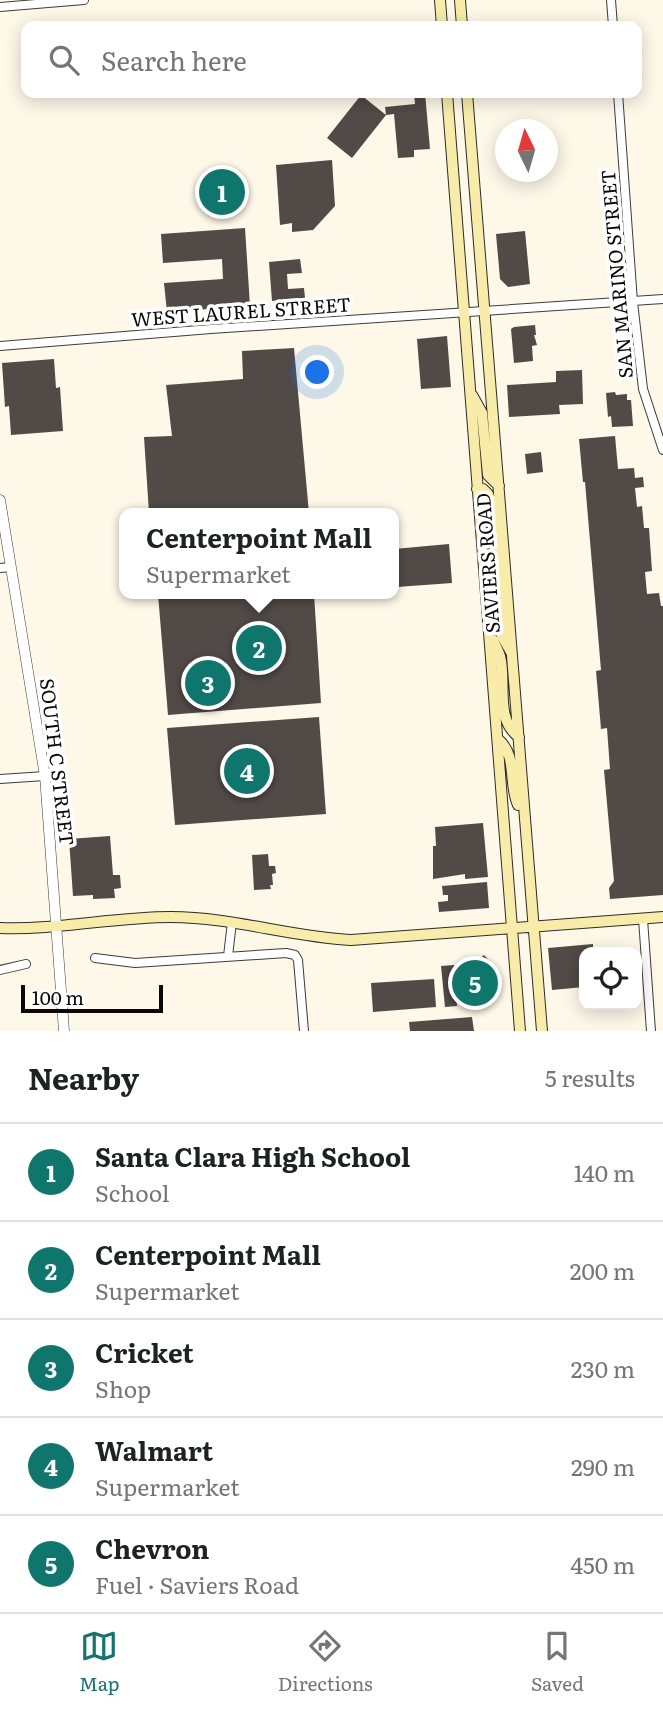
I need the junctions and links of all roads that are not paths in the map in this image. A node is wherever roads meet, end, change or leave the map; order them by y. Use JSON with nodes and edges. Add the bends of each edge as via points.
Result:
{"nodes":[{"id":1,"x":85,"y":0,"type":"edge"},
{"id":2,"x":440,"y":0,"type":"edge"},
{"id":3,"x":460,"y":0,"type":"edge"},
{"id":4,"x":611,"y":0,"type":"edge"},
{"id":5,"x":0,"y":6,"type":"edge"},
{"id":6,"x":442,"y":21,"type":"edge"},
{"id":7,"x":462,"y":21,"type":"edge"},
{"id":8,"x":613,"y":21,"type":"edge"},
{"id":9,"x":447,"y":98,"type":"edge"},
{"id":10,"x":467,"y":98,"type":"edge"},
{"id":11,"x":618,"y":98,"type":"edge"},
{"id":12,"x":663,"y":299,"type":"edge"},
{"id":13,"x":633,"y":302,"type":"junction"},
{"id":14,"x":485,"y":312,"type":"junction"},
{"id":15,"x":464,"y":313,"type":"junction"},
{"id":16,"x":0,"y":346,"type":"edge"},
{"id":17,"x":470,"y":393,"type":"junction"},
{"id":18,"x":658,"y":422,"type":"edge"},
{"id":19,"x":663,"y":450,"type":"edge"},
{"id":20,"x":499,"y":486,"type":"junction"},
{"id":21,"x":477,"y":489,"type":"junction"},
{"id":22,"x":0,"y":500,"type":"edge"},
{"id":23,"x":5,"y":567,"type":"edge"},
{"id":24,"x":489,"y":631,"type":"junction"},
{"id":25,"x":512,"y":654,"type":"junction"},
{"id":26,"x":519,"y":737,"type":"junction"},
{"id":27,"x":498,"y":739,"type":"junction"},
{"id":28,"x":45,"y":776,"type":"junction"},
{"id":29,"x":0,"y":779,"type":"edge"},
{"id":30,"x":524,"y":817,"type":"junction"},
{"id":31,"x":663,"y":917,"type":"edge"},
{"id":32,"x":643,"y":919,"type":"junction"},
{"id":33,"x":232,"y":922,"type":"junction"},
{"id":34,"x":57,"y":925,"type":"junction"},
{"id":35,"x":534,"y":927,"type":"junction"},
{"id":36,"x":0,"y":928,"type":"edge"},
{"id":37,"x":512,"y":928,"type":"junction"},
{"id":38,"x":228,"y":956,"type":"junction"},
{"id":39,"x":95,"y":958,"type":"dead end"},
{"id":40,"x":26,"y":964,"type":"dead end"},
{"id":41,"x":0,"y":970,"type":"edge"},
{"id":42,"x":64,"y":1031,"type":"edge"},
{"id":43,"x":304,"y":1031,"type":"edge"},
{"id":44,"x":520,"y":1031,"type":"edge"},
{"id":45,"x":542,"y":1031,"type":"edge"},
{"id":46,"x":651,"y":1031,"type":"edge"}],
"edges":[{"from":1,"to":5,"type":"street"},
{"from":2,"to":6,"type":"main road"},
{"from":3,"to":7,"type":"main road"},
{"from":4,"to":8,"type":"street"},
{"from":9,"to":15,"type":"main road","name":"SAVIERS ROAD"},
{"from":10,"to":14,"type":"main road","name":"SAVIERS ROAD"},
{"from":11,"to":13,"type":"street","name":"SAN MARINO STREET"},
{"from":12,"to":13,"type":"street","name":"WEST LAUREL STREET"},
{"from":13,"to":14,"type":"street","name":"WEST LAUREL STREET"},
{"from":13,"to":18,"type":"street","name":"SAN MARINO STREET","via":[[643,389]]},
{"from":14,"to":15,"type":"street","name":"WEST LAUREL STREET"},
{"from":14,"to":20,"type":"main road","name":"SAVIERS ROAD"},
{"from":15,"to":16,"type":"street","name":"WEST LAUREL STREET"},
{"from":15,"to":17,"type":"main road","name":"SAVIERS ROAD"},
{"from":17,"to":20,"type":"main road","via":[[482,413],[488,475]]},
{"from":17,"to":21,"type":"main road","name":"SAVIERS ROAD"},
{"from":18,"to":19,"type":"street","name":"SAN MARINO STREET"},
{"from":20,"to":25,"type":"main road","name":"SAVIERS ROAD"},
{"from":21,"to":24,"type":"main road","name":"SAVIERS ROAD"},
{"from":21,"to":25,"type":"main road","via":[[483,489],[491,502],[502,636]]},
{"from":22,"to":23,"type":"street","name":"SOUTH C STREET"},
{"from":23,"to":28,"type":"street","name":"SOUTH C STREET"},
{"from":24,"to":26,"type":"main road","via":[[500,656],[505,714]]},
{"from":24,"to":27,"type":"main road","name":"SAVIERS ROAD"},
{"from":25,"to":26,"type":"main road","name":"SAVIERS ROAD"},
{"from":26,"to":30,"type":"main road","name":"SAVIERS ROAD"},
{"from":27,"to":30,"type":"main road","via":[[512,761],[515,797]]},
{"from":27,"to":37,"type":"main road","name":"SAVIERS ROAD"},
{"from":28,"to":29,"type":"street"},
{"from":28,"to":34,"type":"street","name":"SOUTH C STREET"},
{"from":30,"to":35,"type":"main road","name":"SAVIERS ROAD"},
{"from":31,"to":32,"type":"main road"},
{"from":32,"to":35,"type":"main road"},
{"from":32,"to":46,"type":"street"},
{"from":33,"to":34,"type":"main road","via":[[172,918]]},
{"from":33,"to":37,"type":"main road","via":[[351,940]]},
{"from":33,"to":38,"type":"street"},
{"from":34,"to":36,"type":"main road"},
{"from":34,"to":42,"type":"street","name":"SOUTH C STREET"},
{"from":35,"to":37,"type":"main road"},
{"from":35,"to":45,"type":"main road","name":"SAVIERS ROAD"},
{"from":37,"to":44,"type":"main road","name":"SAVIERS ROAD"},
{"from":38,"to":39,"type":"street","via":[[135,963]]},
{"from":38,"to":43,"type":"street","via":[[295,955]]},
{"from":40,"to":41,"type":"street"}]}
